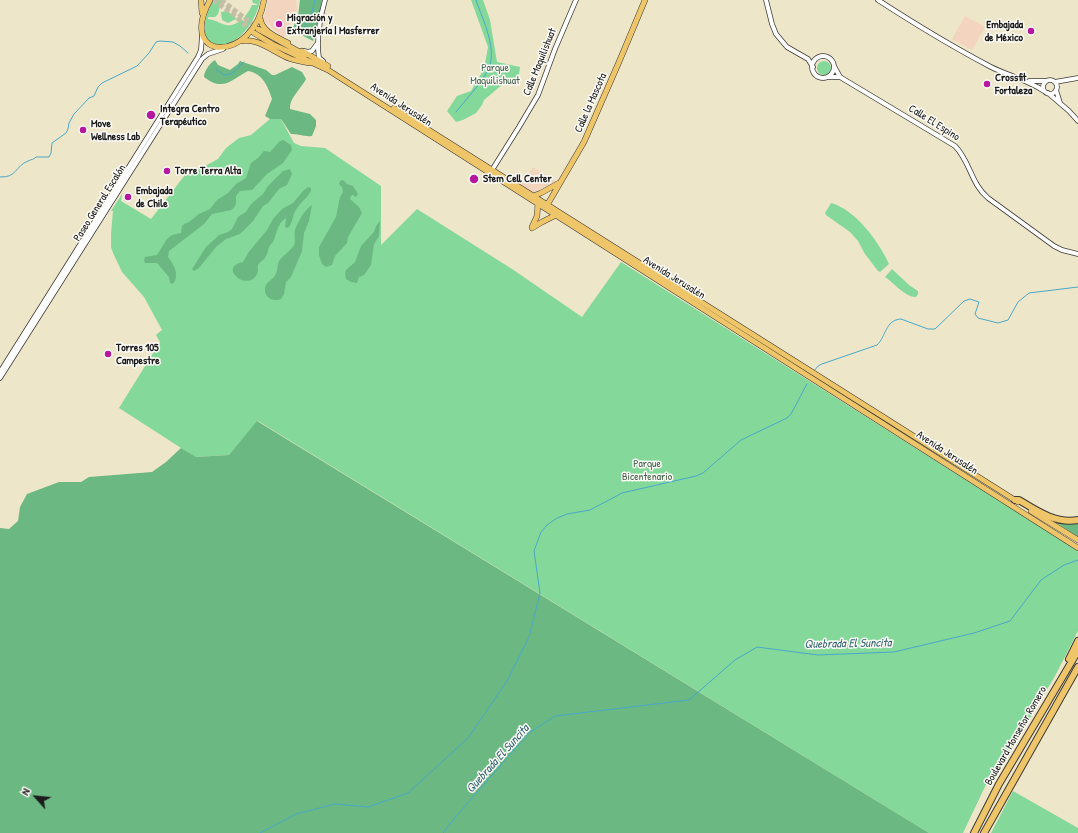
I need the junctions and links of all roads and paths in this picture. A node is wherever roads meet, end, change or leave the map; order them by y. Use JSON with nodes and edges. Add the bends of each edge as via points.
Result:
{"nodes":[{"id":1,"x":201,"y":0,"type":"edge"},
{"id":2,"x":210,"y":0,"type":"edge"},
{"id":3,"x":264,"y":0,"type":"edge"},
{"id":4,"x":325,"y":0,"type":"edge"},
{"id":5,"x":576,"y":0,"type":"edge"},
{"id":6,"x":645,"y":0,"type":"edge"},
{"id":7,"x":766,"y":0,"type":"edge"},
{"id":8,"x":878,"y":0,"type":"edge"},
{"id":9,"x":260,"y":17,"type":"junction"},
{"id":10,"x":203,"y":19,"type":"junction"},
{"id":11,"x":202,"y":36,"type":"junction"},
{"id":12,"x":319,"y":40,"type":"junction"},
{"id":13,"x":239,"y":42,"type":"junction"},
{"id":14,"x":224,"y":48,"type":"junction"},
{"id":15,"x":301,"y":50,"type":"junction"},
{"id":16,"x":819,"y":58,"type":"junction"},
{"id":17,"x":808,"y":59,"type":"junction"},
{"id":18,"x":322,"y":66,"type":"junction"},
{"id":19,"x":328,"y":66,"type":"junction"},
{"id":20,"x":834,"y":66,"type":"junction"},
{"id":21,"x":813,"y":67,"type":"junction"},
{"id":22,"x":826,"y":77,"type":"junction"},
{"id":23,"x":840,"y":77,"type":"junction"},
{"id":24,"x":1078,"y":78,"type":"edge"},
{"id":25,"x":1027,"y":80,"type":"junction"},
{"id":26,"x":1046,"y":81,"type":"junction"},
{"id":27,"x":1056,"y":86,"type":"junction"},
{"id":28,"x":1046,"y":92,"type":"junction"},
{"id":29,"x":1060,"y":104,"type":"junction"},
{"id":30,"x":1078,"y":121,"type":"edge"},
{"id":31,"x":492,"y":170,"type":"junction"},
{"id":32,"x":563,"y":180,"type":"junction"},
{"id":33,"x":555,"y":193,"type":"junction"},
{"id":34,"x":533,"y":196,"type":"junction"},
{"id":35,"x":538,"y":203,"type":"junction"},
{"id":36,"x":547,"y":207,"type":"junction"},
{"id":37,"x":556,"y":212,"type":"junction"},
{"id":38,"x":1078,"y":254,"type":"edge"},
{"id":39,"x":0,"y":372,"type":"edge"},
{"id":40,"x":0,"y":378,"type":"edge"},
{"id":41,"x":1015,"y":500,"type":"junction"},
{"id":42,"x":1078,"y":520,"type":"edge"},
{"id":43,"x":1078,"y":540,"type":"edge"},
{"id":44,"x":1078,"y":548,"type":"edge"},
{"id":45,"x":1078,"y":641,"type":"edge"},
{"id":46,"x":1078,"y":651,"type":"edge"},
{"id":47,"x":1078,"y":667,"type":"edge"},
{"id":48,"x":1078,"y":671,"type":"edge"},
{"id":49,"x":1057,"y":686,"type":"junction"},
{"id":50,"x":1064,"y":691,"type":"junction"},
{"id":51,"x":974,"y":833,"type":"edge"},
{"id":52,"x":984,"y":833,"type":"edge"}],
"edges":[{"from":1,"to":10,"type":"main road"},
{"from":2,"to":10,"type":"main road"},
{"from":3,"to":9,"type":"main road"},
{"from":4,"to":12,"type":"street"},
{"from":5,"to":31,"type":"street","name":"Calle Maquilishuat","via":[[538,95]]},
{"from":6,"to":32,"type":"main road","name":"Calle la Mascota","via":[[590,131]]},
{"from":7,"to":17,"type":"street","via":[[776,34],[787,47]]},
{"from":8,"to":25,"type":"street","via":[[986,64]]},
{"from":9,"to":13,"type":"main road","via":[[251,31]]},
{"from":9,"to":15,"type":"main road","via":[[261,24],[266,30]]},
{"from":10,"to":11,"type":"main road"},
{"from":11,"to":14,"type":"main road","via":[[210,45]]},
{"from":11,"to":39,"type":"street","name":"Paseo General Escalón","via":[[198,57]]},
{"from":12,"to":15,"type":"street","via":[[312,51]]},
{"from":12,"to":19,"type":"street","via":[[319,58]]},
{"from":13,"to":14,"type":"main road"},
{"from":13,"to":18,"type":"main road","via":[[256,42],[291,59]]},
{"from":14,"to":40,"type":"street","name":"Paseo General Escalón","via":[[202,59]]},
{"from":15,"to":19,"type":"main road"},
{"from":16,"to":17,"type":"street"},
{"from":16,"to":20,"type":"street","via":[[829,58]]},
{"from":16,"to":21,"type":"street"},
{"from":17,"to":21,"type":"street"},
{"from":18,"to":19,"type":"main road","name":"Avenida Jerusalén","via":[[272,44],[256,31]]},
{"from":18,"to":35,"type":"main road","name":"Avenida Jerusalén"},
{"from":19,"to":31,"type":"main road","name":"Avenida Jerusalén"},
{"from":20,"to":22,"type":"street"},
{"from":20,"to":23,"type":"street"},
{"from":21,"to":22,"type":"street","via":[[817,76]]},
{"from":22,"to":23,"type":"street"},
{"from":23,"to":38,"type":"street","name":"Calle El Espino","via":[[955,146],[985,196],[1054,246]]},
{"from":24,"to":27,"type":"street"},
{"from":25,"to":26,"type":"street"},
{"from":25,"to":28,"type":"street"},
{"from":26,"to":27,"type":"street","via":[[1051,80]]},
{"from":26,"to":28,"type":"street","via":[[1043,85]]},
{"from":27,"to":28,"type":"street","via":[[1052,93]]},
{"from":27,"to":29,"type":"street"},
{"from":28,"to":29,"type":"street"},
{"from":29,"to":30,"type":"street"},
{"from":31,"to":34,"type":"main road","name":"Avenida Jerusalén"},
{"from":32,"to":33,"type":"main road","name":"Calle la Mascota"},
{"from":32,"to":34,"type":"main road"},
{"from":33,"to":36,"type":"main road","name":"Calle la Mascota"},
{"from":33,"to":37,"type":"main road"},
{"from":34,"to":36,"type":"main road","name":"Avenida Jerusalén"},
{"from":35,"to":36,"type":"main road","name":"Avenida Jerusalén"},
{"from":35,"to":37,"type":"main road","via":[[537,216],[532,228]]},
{"from":36,"to":37,"type":"main road","name":"Avenida Jerusalén"},
{"from":37,"to":41,"type":"main road","name":"Avenida Jerusalén"},
{"from":37,"to":44,"type":"main road","name":"Avenida Jerusalén"},
{"from":41,"to":42,"type":"highway","via":[[1049,516]]},
{"from":41,"to":43,"type":"main road","name":"Avenida Jerusalén"},
{"from":45,"to":49,"type":"highway"},
{"from":46,"to":49,"type":"highway","name":"Boulevard Monseñor Romero"},
{"from":47,"to":50,"type":"highway","name":"Boulevard Monseñor Romero"},
{"from":48,"to":50,"type":"highway"},
{"from":49,"to":51,"type":"highway","name":"Boulevard Monseñor Romero"},
{"from":50,"to":52,"type":"highway","name":"Boulevard Monseñor Romero"}]}
